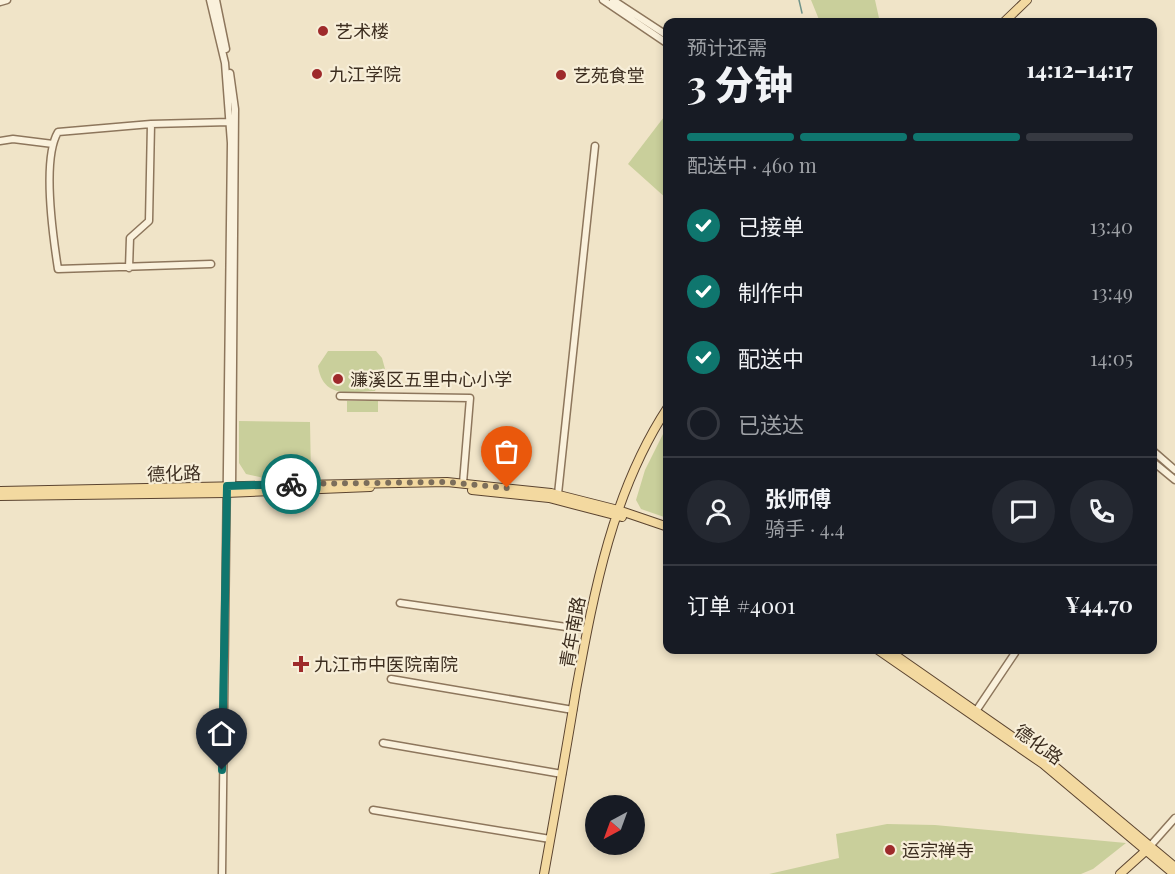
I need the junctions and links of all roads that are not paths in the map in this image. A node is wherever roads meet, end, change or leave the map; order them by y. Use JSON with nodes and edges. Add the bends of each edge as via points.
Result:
{"nodes":[{"id":1,"x":7,"y":0,"type":"edge"},
{"id":2,"x":210,"y":0,"type":"edge"},
{"id":3,"x":216,"y":0,"type":"edge"},
{"id":4,"x":603,"y":0,"type":"edge"},
{"id":5,"x":613,"y":0,"type":"edge"},
{"id":6,"x":1027,"y":0,"type":"edge"},
{"id":7,"x":0,"y":2,"type":"edge"},
{"id":8,"x":1008,"y":18,"type":"edge"},
{"id":9,"x":663,"y":33,"type":"edge"},
{"id":10,"x":663,"y":41,"type":"edge"},
{"id":11,"x":230,"y":122,"type":"junction"},
{"id":12,"x":151,"y":124,"type":"junction"},
{"id":13,"x":0,"y":141,"type":"edge"},
{"id":14,"x":53,"y":144,"type":"junction"},
{"id":15,"x":595,"y":146,"type":"dead end"},
{"id":16,"x":211,"y":264,"type":"dead end"},
{"id":17,"x":129,"y":268,"type":"junction"},
{"id":18,"x":340,"y":396,"type":"dead end"},
{"id":19,"x":663,"y":416,"type":"edge"},
{"id":20,"x":1157,"y":454,"type":"edge"},
{"id":21,"x":1157,"y":464,"type":"edge"},
{"id":22,"x":1175,"y":470,"type":"edge"},
{"id":23,"x":1175,"y":480,"type":"edge"},
{"id":24,"x":463,"y":483,"type":"junction"},
{"id":25,"x":229,"y":490,"type":"junction"},
{"id":26,"x":0,"y":491,"type":"edge"},
{"id":27,"x":558,"y":494,"type":"junction"},
{"id":28,"x":0,"y":496,"type":"edge"},
{"id":29,"x":617,"y":513,"type":"junction"},
{"id":30,"x":663,"y":526,"type":"edge"},
{"id":31,"x":663,"y":530,"type":"edge"},
{"id":32,"x":400,"y":603,"type":"dead end"},
{"id":33,"x":587,"y":630,"type":"junction"},
{"id":34,"x":884,"y":654,"type":"edge"},
{"id":35,"x":894,"y":654,"type":"edge"},
{"id":36,"x":1015,"y":654,"type":"dead end"},
{"id":37,"x":391,"y":679,"type":"dead end"},
{"id":38,"x":573,"y":710,"type":"junction"},
{"id":39,"x":976,"y":711,"type":"junction"},
{"id":40,"x":383,"y":743,"type":"dead end"},
{"id":41,"x":562,"y":774,"type":"junction"},
{"id":42,"x":373,"y":810,"type":"dead end"},
{"id":43,"x":1175,"y":818,"type":"edge"},
{"id":44,"x":550,"y":840,"type":"junction"},
{"id":45,"x":1149,"y":848,"type":"junction"},
{"id":46,"x":1175,"y":867,"type":"edge"},
{"id":47,"x":222,"y":874,"type":"edge"},
{"id":48,"x":544,"y":874,"type":"edge"},
{"id":49,"x":1120,"y":874,"type":"edge"},
{"id":50,"x":1174,"y":874,"type":"edge"}],
"edges":[{"from":1,"to":7,"type":"street"},
{"from":2,"to":11,"type":"street","via":[[225,63]]},
{"from":3,"to":25,"type":"street","via":[[235,109]]},
{"from":4,"to":10,"type":"street"},
{"from":5,"to":9,"type":"street"},
{"from":6,"to":8,"type":"main road"},
{"from":11,"to":12,"type":"street"},
{"from":11,"to":25,"type":"street"},
{"from":12,"to":14,"type":"street","via":[[58,132]]},
{"from":12,"to":17,"type":"street","via":[[149,221],[130,238]]},
{"from":13,"to":14,"type":"street"},
{"from":14,"to":17,"type":"street","via":[[51,217],[58,269]]},
{"from":15,"to":27,"type":"street"},
{"from":16,"to":17,"type":"street"},
{"from":18,"to":24,"type":"street","via":[[470,398]]},
{"from":19,"to":29,"type":"main road","name":"青年南路"},
{"from":20,"to":22,"type":"street"},
{"from":21,"to":23,"type":"street"},
{"from":24,"to":25,"type":"main road","name":"德化路","via":[[374,482]]},
{"from":24,"to":27,"type":"main road","name":"德化路"},
{"from":25,"to":26,"type":"main road","name":"德化路"},
{"from":25,"to":28,"type":"main road","name":"德化路"},
{"from":25,"to":29,"type":"main road","name":"德化路","via":[[448,487],[549,498]]},
{"from":25,"to":47,"type":"street"},
{"from":27,"to":29,"type":"main road","name":"德化路"},
{"from":29,"to":30,"type":"main road","name":"德化路"},
{"from":29,"to":31,"type":"main road","name":"德化路"},
{"from":29,"to":33,"type":"main road","name":"青年南路"},
{"from":32,"to":33,"type":"street"},
{"from":33,"to":38,"type":"main road","name":"青年南路"},
{"from":34,"to":45,"type":"main road","name":"德化路","via":[[1043,764]]},
{"from":35,"to":39,"type":"main road","name":"德化路"},
{"from":36,"to":39,"type":"street"},
{"from":37,"to":38,"type":"street"},
{"from":38,"to":41,"type":"main road","name":"青年南路"},
{"from":39,"to":45,"type":"main road","name":"德化路","via":[[1053,765]]},
{"from":40,"to":41,"type":"street"},
{"from":41,"to":44,"type":"main road","name":"青年南路"},
{"from":42,"to":44,"type":"street"},
{"from":43,"to":45,"type":"street"},
{"from":44,"to":48,"type":"main road","name":"青年南路"},
{"from":45,"to":46,"type":"main road","name":"德化路"},
{"from":45,"to":49,"type":"main road"},
{"from":45,"to":50,"type":"main road","name":"德化路"}]}
